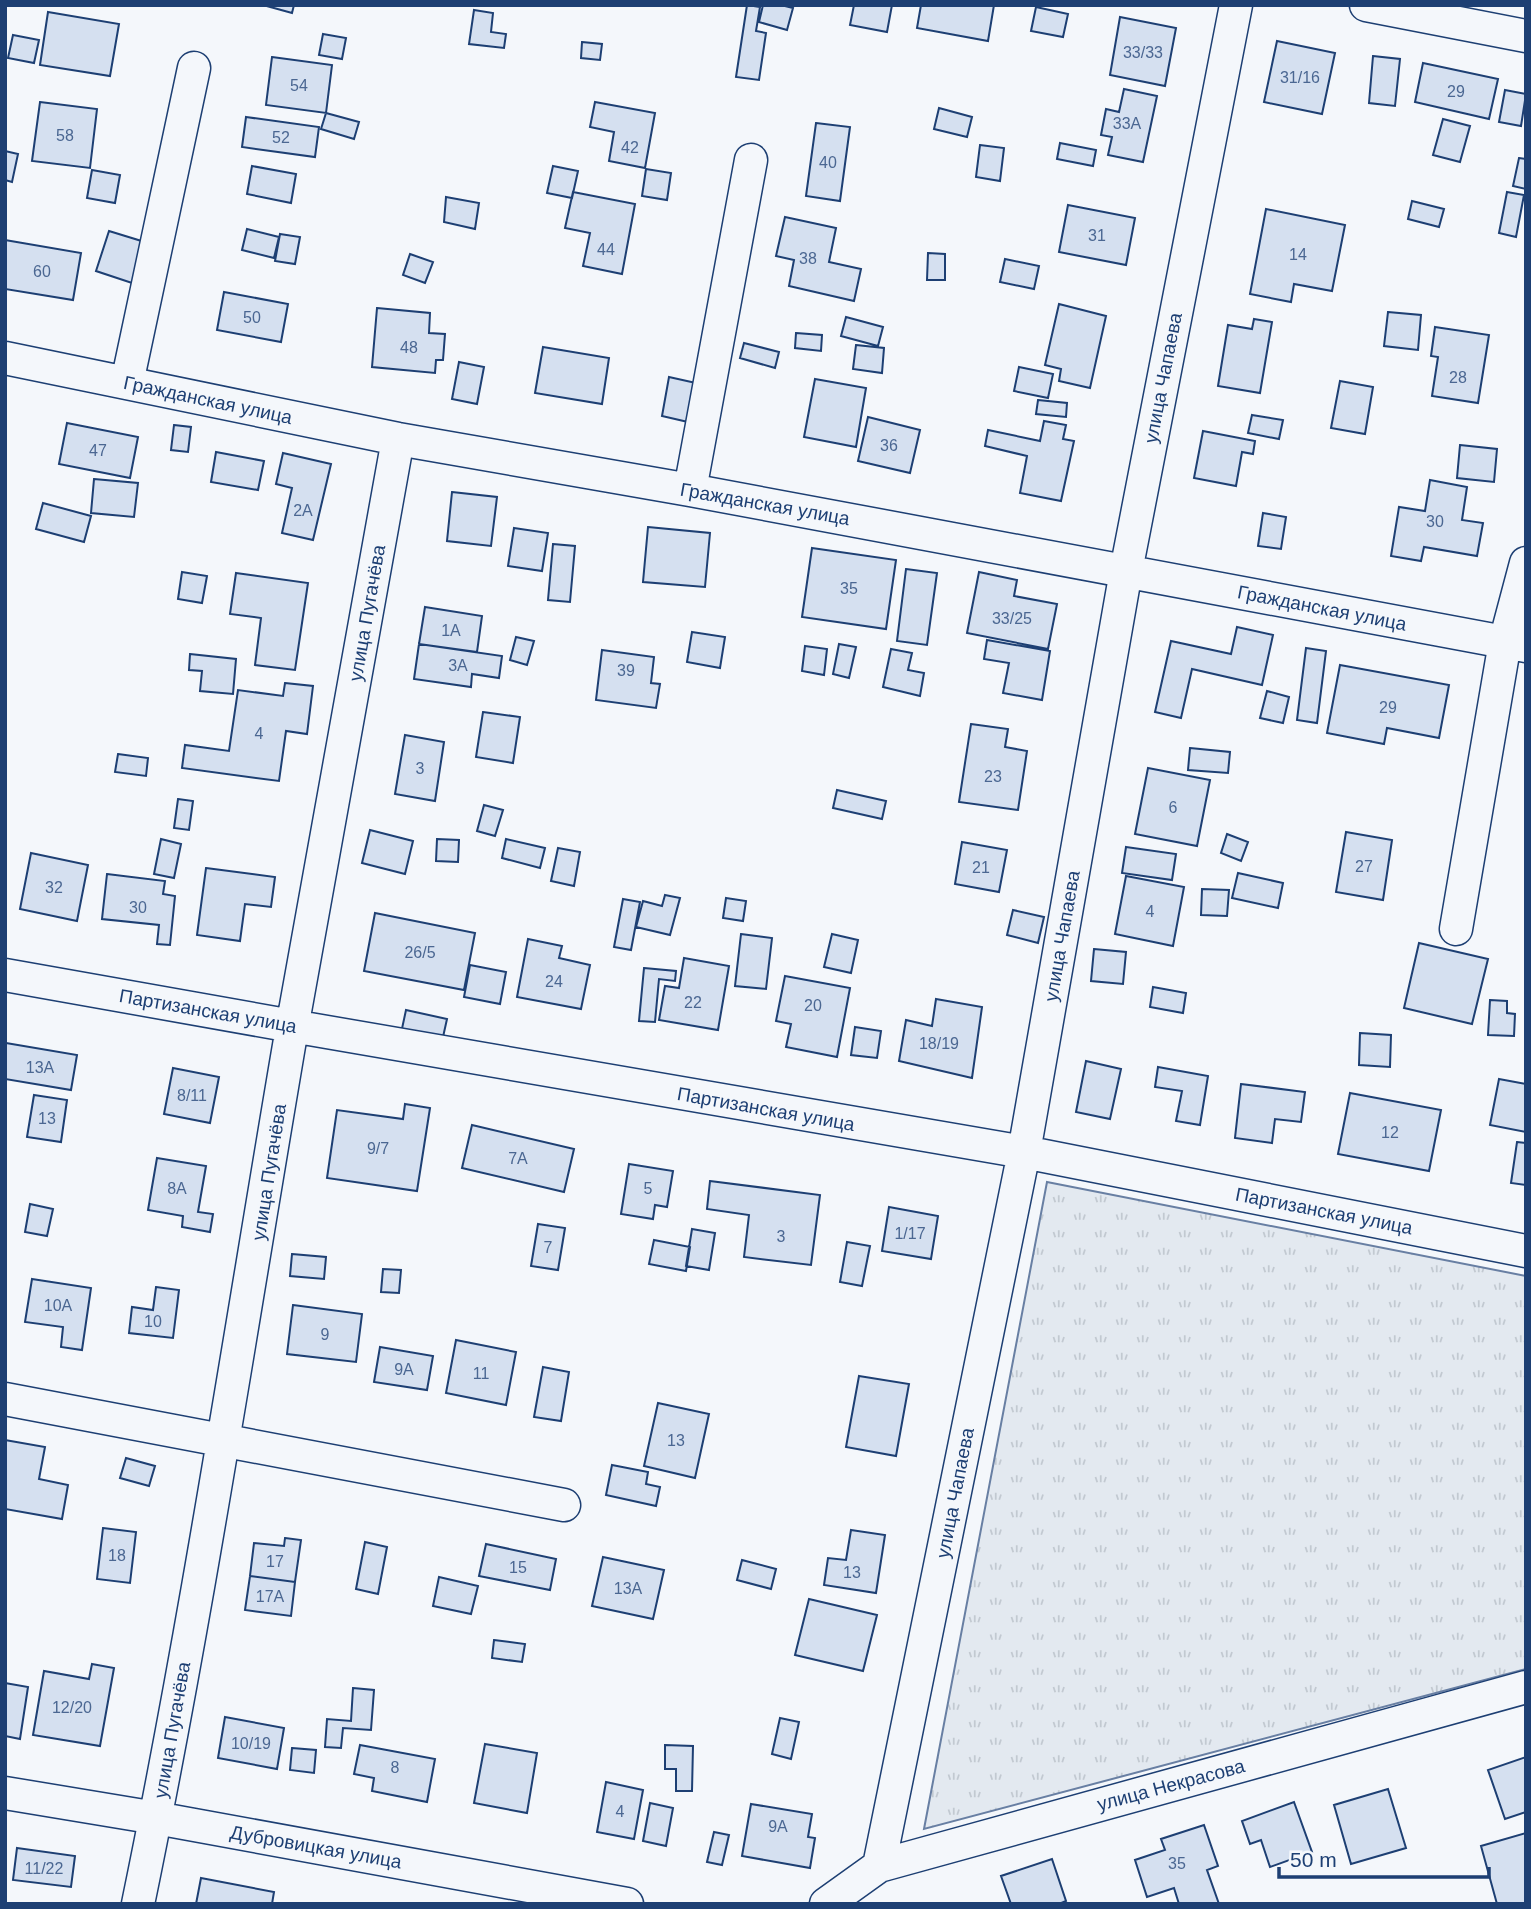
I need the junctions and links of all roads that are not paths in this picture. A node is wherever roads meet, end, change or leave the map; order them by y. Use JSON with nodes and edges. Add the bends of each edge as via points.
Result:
{"nodes":[{"id":1,"x":1236,"y":5,"type":"edge"},
{"id":2,"x":1366,"y":5,"type":"edge"},
{"id":3,"x":1464,"y":14,"type":"edge"},
{"id":4,"x":1526,"y":36,"type":"edge"},
{"id":5,"x":194,"y":68,"type":"dead end"},
{"id":6,"x":751,"y":160,"type":"dead end"},
{"id":7,"x":5,"y":358,"type":"edge"},
{"id":8,"x":127,"y":383,"type":"junction"},
{"id":9,"x":398,"y":439,"type":"junction"},
{"id":10,"x":690,"y":490,"type":"junction"},
{"id":11,"x":1526,"y":564,"type":"edge"},
{"id":12,"x":1126,"y":571,"type":"junction"},
{"id":13,"x":1515,"y":644,"type":"edge"},
{"id":14,"x":1456,"y":929,"type":"dead end"},
{"id":15,"x":5,"y":975,"type":"edge"},
{"id":16,"x":292,"y":1026,"type":"junction"},
{"id":17,"x":1024,"y":1153,"type":"junction"},
{"id":18,"x":1526,"y":1251,"type":"edge"},
{"id":19,"x":5,"y":1399,"type":"edge"},
{"id":20,"x":224,"y":1441,"type":"junction"},
{"id":21,"x":564,"y":1505,"type":"dead end"},
{"id":22,"x":1526,"y":1687,"type":"edge"},
{"id":23,"x":5,"y":1793,"type":"edge"},
{"id":24,"x":156,"y":1818,"type":"junction"},
{"id":25,"x":879,"y":1866,"type":"junction"},
{"id":26,"x":138,"y":1904,"type":"edge"},
{"id":27,"x":626,"y":1904,"type":"edge"},
{"id":28,"x":825,"y":1904,"type":"edge"}],
"edges":[{"from":1,"to":12,"type":"street","name":"улица Чапаева"},
{"from":2,"to":3,"type":"street"},
{"from":3,"to":4,"type":"street"},
{"from":5,"to":8,"type":"street"},
{"from":6,"to":10,"type":"street"},
{"from":7,"to":8,"type":"street","name":"Гражданская улица"},
{"from":8,"to":9,"type":"street","name":"Гражданская улица"},
{"from":9,"to":10,"type":"street","name":"Гражданская улица"},
{"from":9,"to":16,"type":"street","name":"улица Пугачёва"},
{"from":10,"to":12,"type":"street","name":"Гражданская улица"},
{"from":11,"to":13,"type":"street"},
{"from":12,"to":13,"type":"street","name":"Гражданская улица"},
{"from":12,"to":17,"type":"street","name":"улица Чапаева"},
{"from":13,"to":14,"type":"street"},
{"from":15,"to":16,"type":"street","name":"Партизанская улица"},
{"from":16,"to":17,"type":"street","name":"Партизанская улица"},
{"from":16,"to":20,"type":"street","name":"улица Пугачёва"},
{"from":17,"to":18,"type":"street","name":"Партизанская улица"},
{"from":17,"to":25,"type":"street","name":"улица Чапаева"},
{"from":19,"to":20,"type":"street"},
{"from":20,"to":21,"type":"street"},
{"from":20,"to":24,"type":"street","name":"улица Пугачёва"},
{"from":22,"to":25,"type":"street","name":"улица Некрасова"},
{"from":23,"to":24,"type":"street","name":"Дубровицкая улица"},
{"from":24,"to":26,"type":"street","name":"улица Пугачёва"},
{"from":24,"to":27,"type":"street","name":"Дубровицкая улица"},
{"from":25,"to":28,"type":"street","name":"улица Некрасова"}]}
